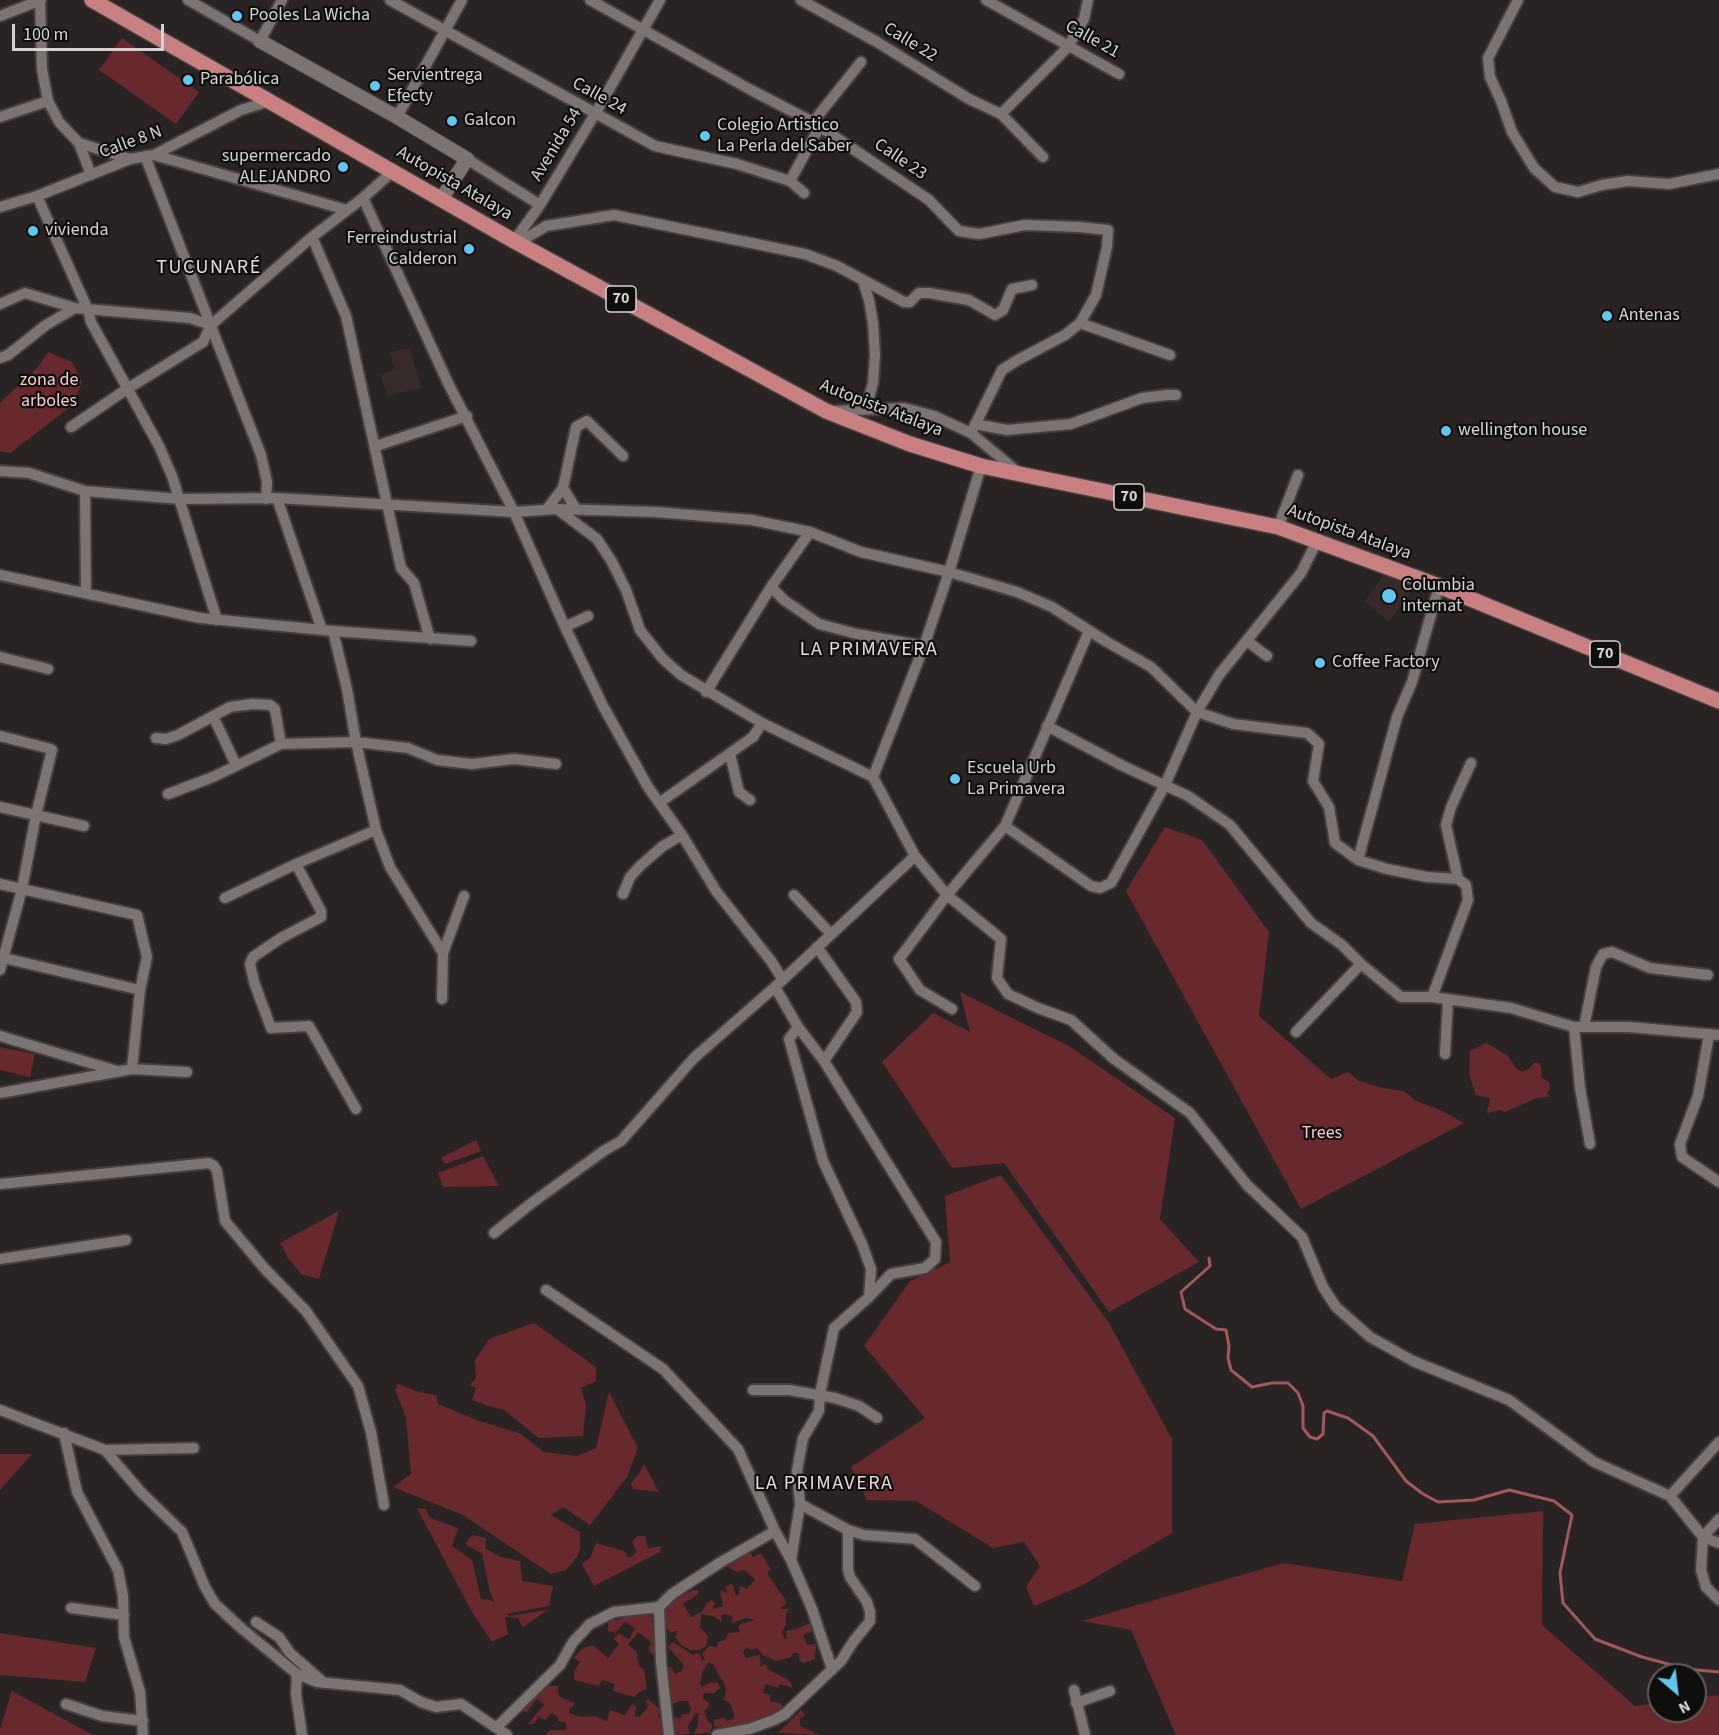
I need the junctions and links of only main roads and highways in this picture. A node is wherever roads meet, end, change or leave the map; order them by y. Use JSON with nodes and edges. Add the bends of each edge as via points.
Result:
{"nodes":[{"id":1,"x":92,"y":0,"type":"edge"},
{"id":2,"x":1719,"y":701,"type":"edge"}],
"edges":[{"from":1,"to":2,"type":"main road","name":"Autopista Atalaya","number":"70","via":[[516,242],[826,411],[910,444],[981,466],[1278,527],[1439,586]]}]}
